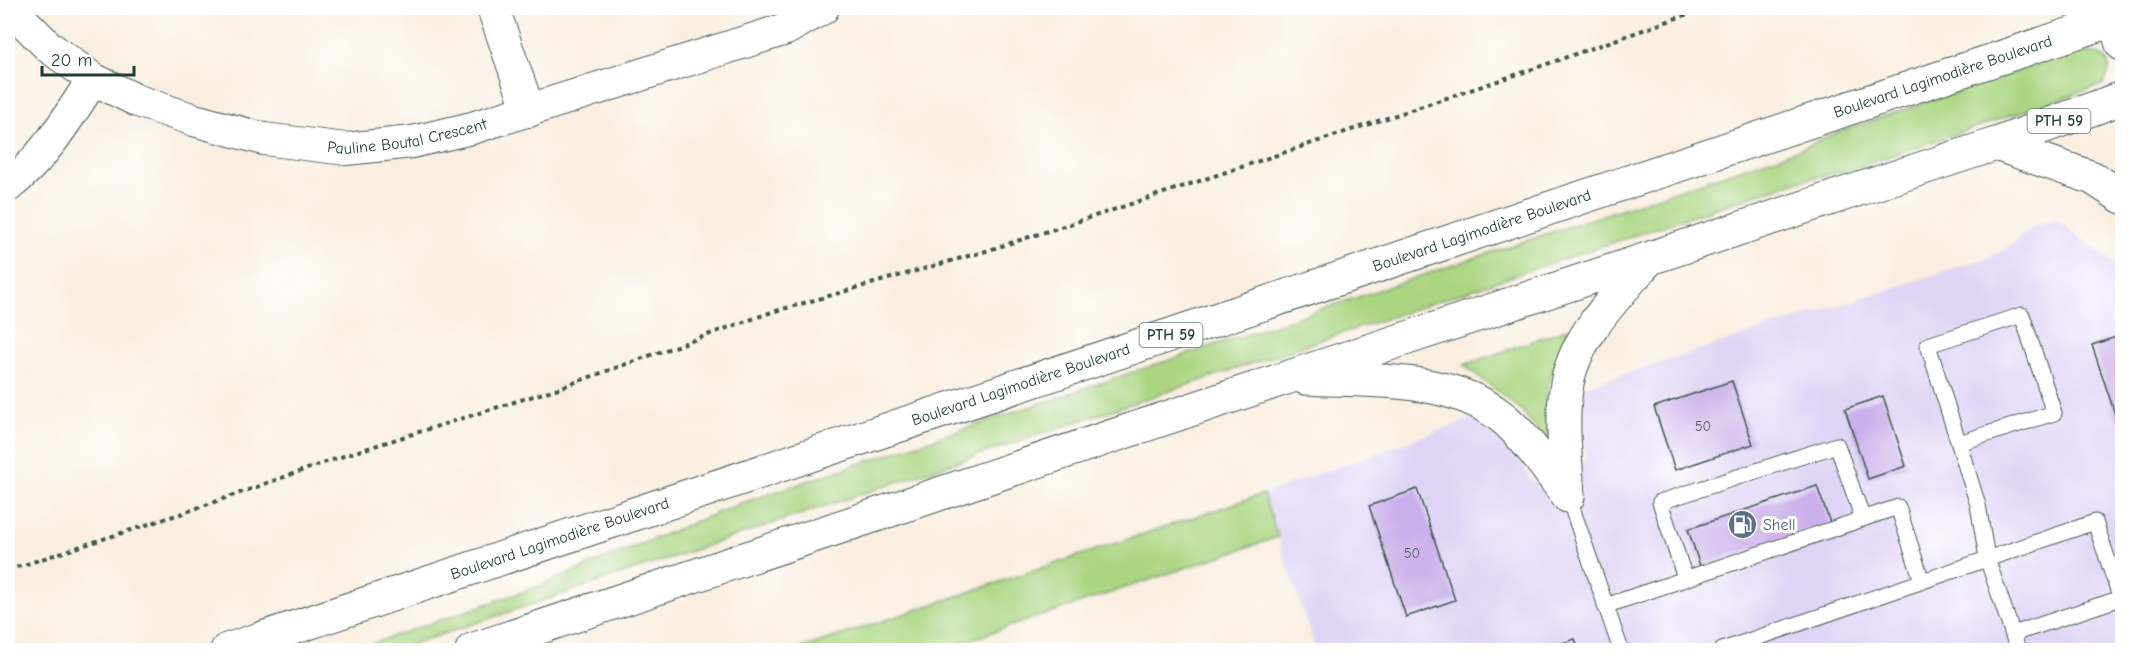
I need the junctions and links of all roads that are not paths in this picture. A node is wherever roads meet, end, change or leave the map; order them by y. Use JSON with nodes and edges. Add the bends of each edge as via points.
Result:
{"nodes":[{"id":1,"x":10,"y":8,"type":"edge"},
{"id":2,"x":493,"y":8,"type":"edge"},
{"id":3,"x":823,"y":8,"type":"edge"},
{"id":4,"x":2120,"y":27,"type":"edge"},
{"id":5,"x":93,"y":79,"type":"junction"},
{"id":6,"x":2122,"y":98,"type":"edge"},
{"id":7,"x":529,"y":111,"type":"junction"},
{"id":8,"x":1996,"y":144,"type":"junction"},
{"id":9,"x":8,"y":186,"type":"edge"},
{"id":10,"x":2122,"y":197,"type":"edge"},
{"id":11,"x":1649,"y":259,"type":"junction"},
{"id":12,"x":1289,"y":377,"type":"junction"},
{"id":13,"x":1959,"y":443,"type":"junction"},
{"id":14,"x":1568,"y":496,"type":"junction"},
{"id":15,"x":1863,"y":519,"type":"junction"},
{"id":16,"x":1987,"y":558,"type":"junction"},
{"id":17,"x":1685,"y":578,"type":"junction"},
{"id":18,"x":1922,"y":580,"type":"junction"},
{"id":19,"x":2122,"y":600,"type":"edge"},
{"id":20,"x":1605,"y":606,"type":"junction"},
{"id":21,"x":2013,"y":634,"type":"junction"},
{"id":22,"x":227,"y":651,"type":"edge"},
{"id":23,"x":472,"y":651,"type":"edge"},
{"id":24,"x":1621,"y":651,"type":"edge"},
{"id":25,"x":1722,"y":651,"type":"edge"},
{"id":26,"x":2018,"y":651,"type":"edge"}],
"edges":[{"from":1,"to":5,"type":"street","name":"Pauline Boutal Crescent","via":[[49,47]]},
{"from":2,"to":7,"type":"street"},
{"from":3,"to":7,"type":"street","name":"Pauline Boutal Crescent","via":[[786,29]]},
{"from":4,"to":22,"type":"main road","name":"Boulevard Lagimodière Boulevard","number":"PTH 59"},
{"from":5,"to":7,"type":"street","name":"Pauline Boutal Crescent","via":[[138,101],[194,120],[264,139],[346,148],[412,142]]},
{"from":5,"to":9,"type":"street","via":[[59,132]]},
{"from":6,"to":8,"type":"main road","number":"PTH 59"},
{"from":8,"to":10,"type":"main road","via":[[2093,178]]},
{"from":8,"to":11,"type":"main road","number":"PTH 59"},
{"from":11,"to":12,"type":"main road","number":"PTH 59"},
{"from":11,"to":14,"type":"main road","via":[[1597,319],[1572,366],[1564,406]]},
{"from":12,"to":14,"type":"main road","via":[[1429,385],[1465,395],[1512,426]]},
{"from":12,"to":23,"type":"main road","number":"PTH 59"},
{"from":13,"to":13,"type":"lane","via":[[1928,345],[2022,315],[2054,412]]},
{"from":13,"to":16,"type":"lane","via":[[1978,505]]},
{"from":14,"to":20,"type":"lane"},
{"from":15,"to":17,"type":"lane"},
{"from":15,"to":17,"type":"lane","via":[[1837,445],[1660,502]]},
{"from":15,"to":18,"type":"lane","via":[[1898,507]]},
{"from":16,"to":18,"type":"lane"},
{"from":16,"to":19,"type":"lane","via":[[2096,522]]},
{"from":16,"to":21,"type":"lane"},
{"from":17,"to":20,"type":"lane"},
{"from":18,"to":25,"type":"lane"},
{"from":19,"to":21,"type":"lane"},
{"from":20,"to":24,"type":"lane"},
{"from":21,"to":26,"type":"lane"}]}
